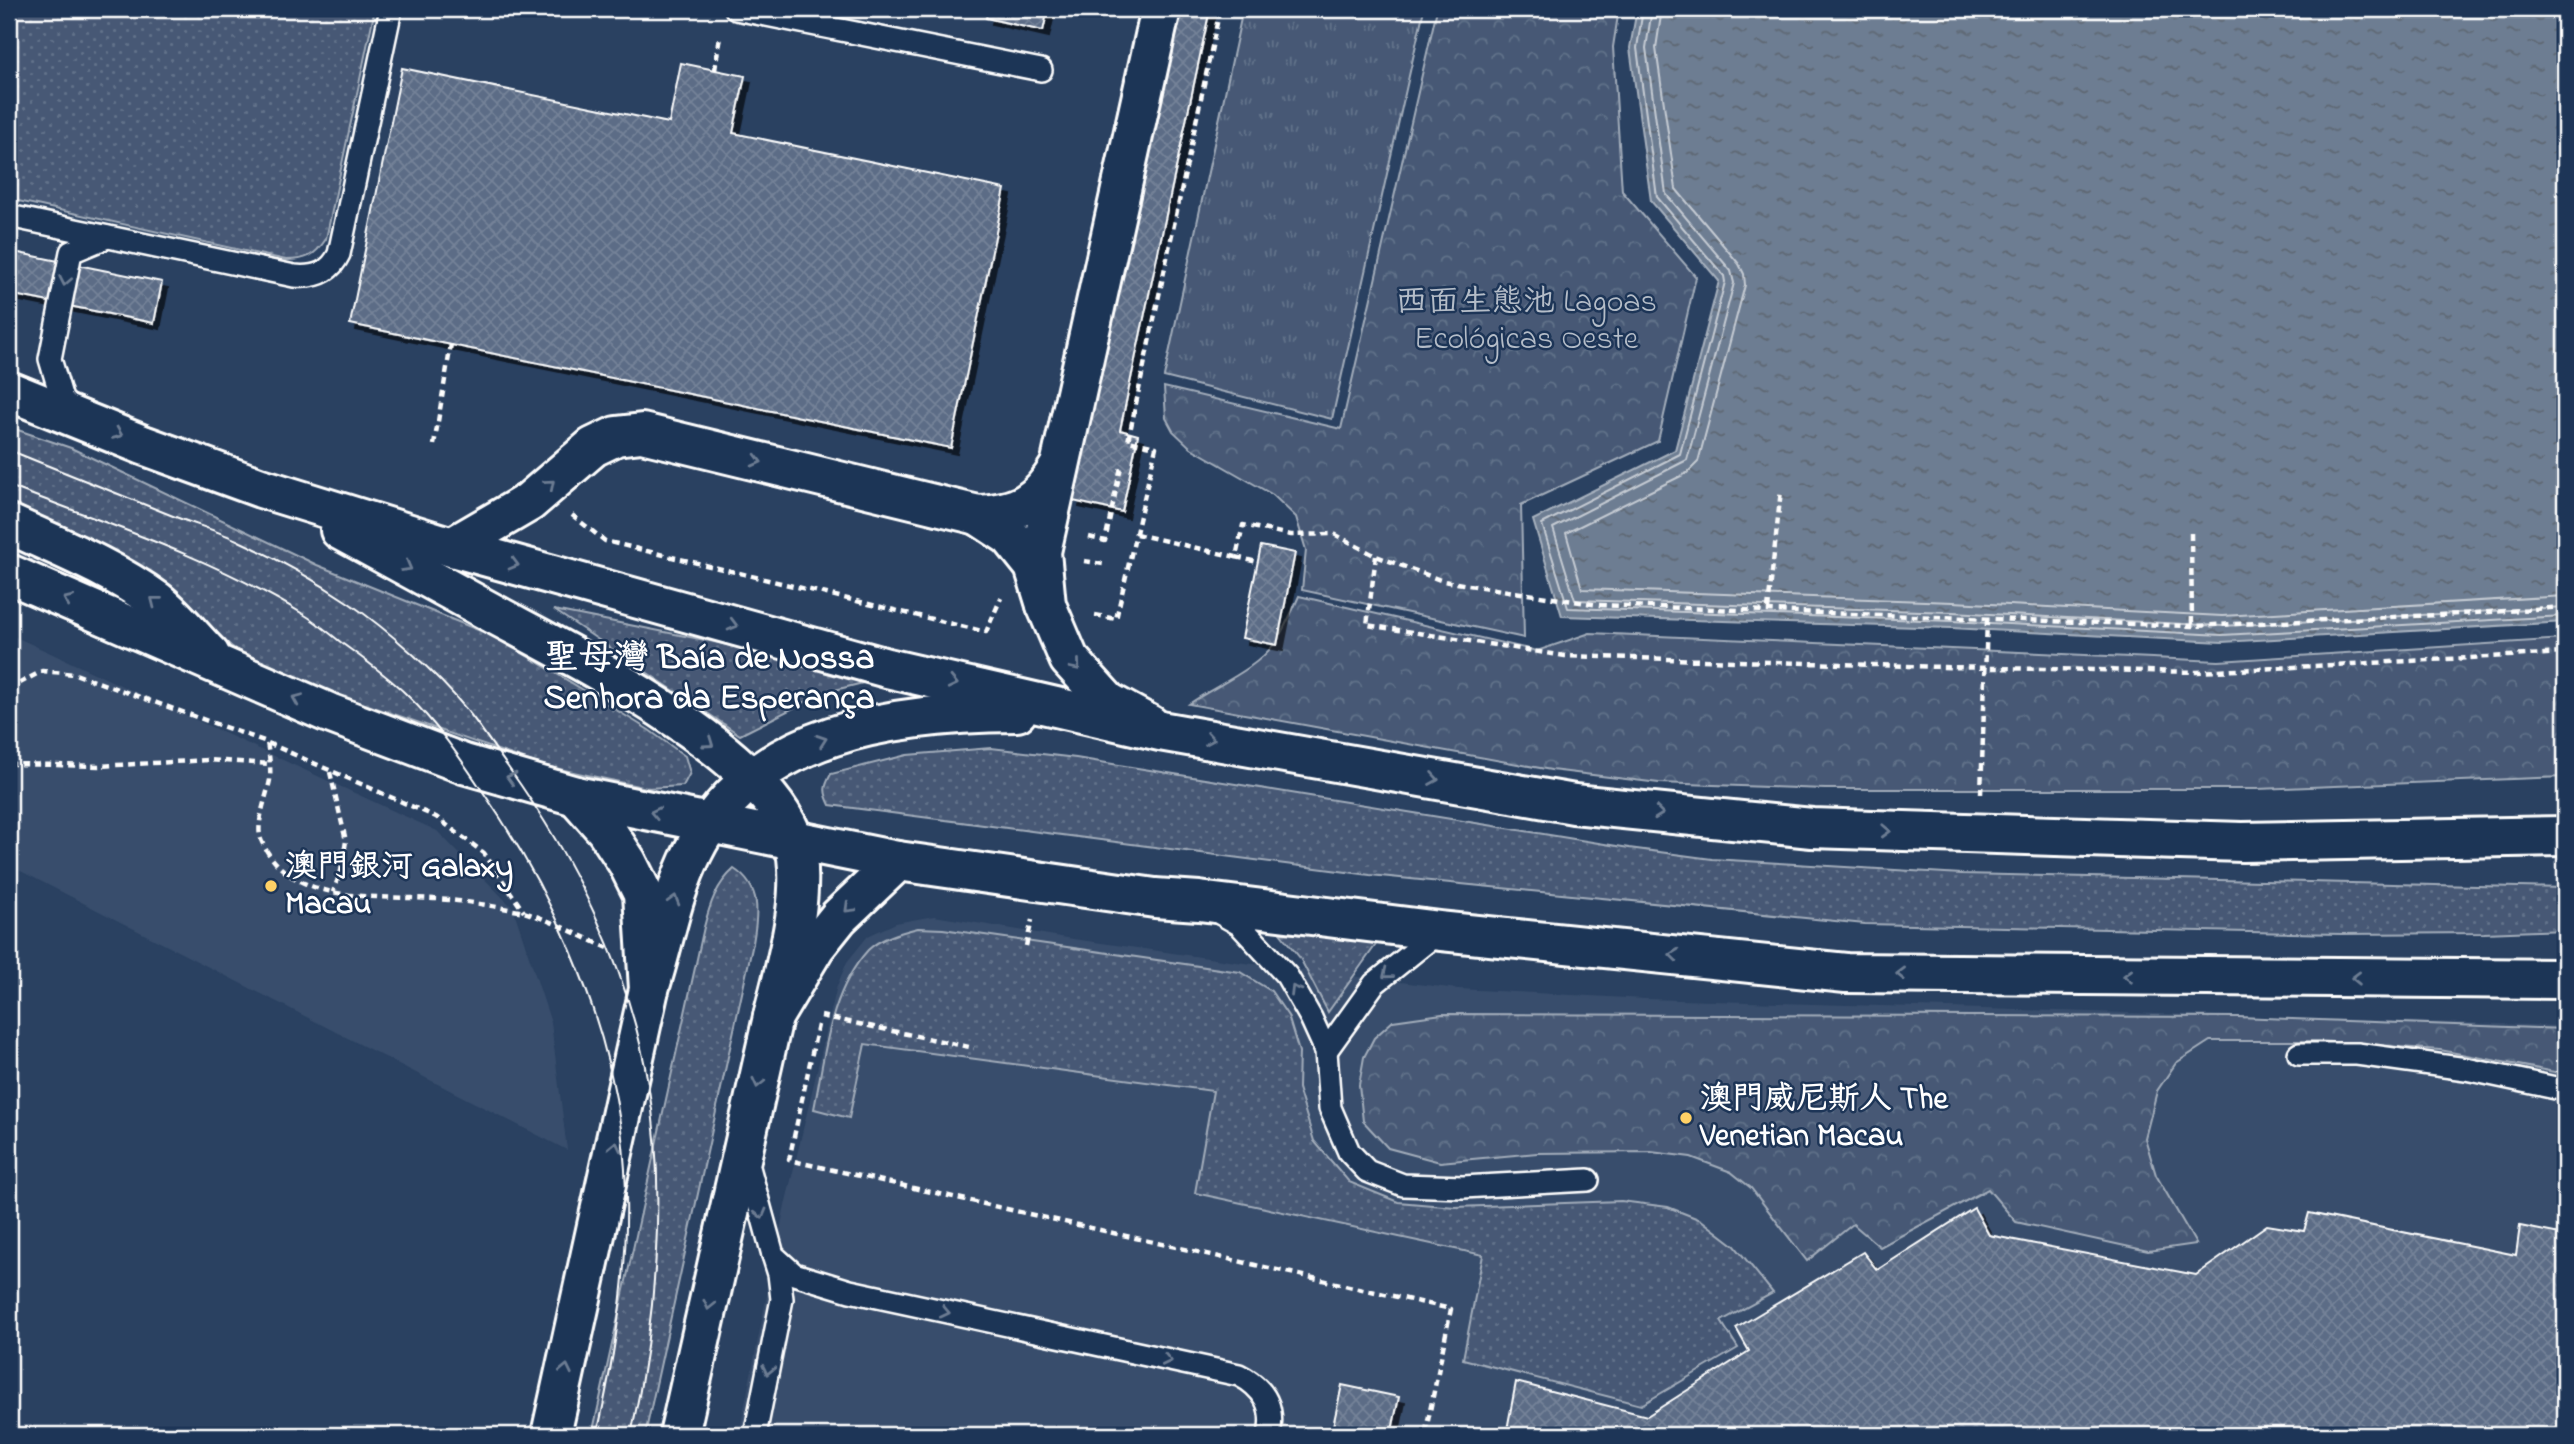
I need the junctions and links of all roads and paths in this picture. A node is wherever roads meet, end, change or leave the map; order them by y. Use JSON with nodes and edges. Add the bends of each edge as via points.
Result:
{"nodes":[{"id":1,"x":391,"y":9,"type":"edge"},
{"id":2,"x":736,"y":9,"type":"edge"},
{"id":3,"x":1161,"y":9,"type":"edge"},
{"id":4,"x":1220,"y":9,"type":"edge"},
{"id":5,"x":1041,"y":71,"type":"dead end"},
{"id":6,"x":9,"y":216,"type":"edge"},
{"id":7,"x":107,"y":237,"type":"junction"},
{"id":8,"x":451,"y":344,"type":"dead end"},
{"id":9,"x":9,"y":391,"type":"edge"},
{"id":10,"x":80,"y":419,"type":"junction"},
{"id":11,"x":434,"y":445,"type":"dead end"},
{"id":12,"x":1059,"y":467,"type":"junction"},
{"id":13,"x":1121,"y":467,"type":"dead end"},
{"id":14,"x":261,"y":488,"type":"junction"},
{"id":15,"x":1781,"y":491,"type":"dead end"},
{"id":16,"x":528,"y":502,"type":"junction"},
{"id":17,"x":978,"y":515,"type":"junction"},
{"id":18,"x":9,"y":524,"type":"edge"},
{"id":19,"x":2192,"y":533,"type":"dead end"},
{"id":20,"x":1136,"y":534,"type":"junction"},
{"id":21,"x":1089,"y":537,"type":"dead end"},
{"id":22,"x":452,"y":547,"type":"junction"},
{"id":23,"x":1376,"y":556,"type":"junction"},
{"id":24,"x":1236,"y":557,"type":"junction"},
{"id":25,"x":1084,"y":561,"type":"dead end"},
{"id":26,"x":1257,"y":562,"type":"dead end"},
{"id":27,"x":1103,"y":564,"type":"dead end"},
{"id":28,"x":9,"y":574,"type":"edge"},
{"id":29,"x":1046,"y":605,"type":"junction"},
{"id":30,"x":2565,"y":607,"type":"edge"},
{"id":31,"x":1768,"y":609,"type":"junction"},
{"id":32,"x":1987,"y":620,"type":"junction"},
{"id":33,"x":2192,"y":626,"type":"junction"},
{"id":34,"x":2565,"y":653,"type":"edge"},
{"id":35,"x":221,"y":667,"type":"junction"},
{"id":36,"x":1985,"y":668,"type":"junction"},
{"id":37,"x":9,"y":688,"type":"edge"},
{"id":38,"x":1071,"y":712,"type":"junction"},
{"id":39,"x":1160,"y":731,"type":"junction"},
{"id":40,"x":267,"y":743,"type":"junction"},
{"id":41,"x":9,"y":761,"type":"edge"},
{"id":42,"x":271,"y":764,"type":"junction"},
{"id":43,"x":330,"y":772,"type":"junction"},
{"id":44,"x":752,"y":777,"type":"junction"},
{"id":45,"x":576,"y":796,"type":"junction"},
{"id":46,"x":711,"y":824,"type":"junction"},
{"id":47,"x":2565,"y":825,"type":"edge"},
{"id":48,"x":1980,"y":834,"type":"junction"},
{"id":49,"x":2565,"y":836,"type":"edge"},
{"id":50,"x":2487,"y":838,"type":"junction"},
{"id":51,"x":794,"y":841,"type":"junction"},
{"id":52,"x":898,"y":861,"type":"junction"},
{"id":53,"x":333,"y":892,"type":"junction"},
{"id":54,"x":1199,"y":901,"type":"junction"},
{"id":55,"x":524,"y":912,"type":"junction"},
{"id":56,"x":1440,"y":931,"type":"junction"},
{"id":57,"x":2565,"y":952,"type":"edge"},
{"id":58,"x":805,"y":963,"type":"junction"},
{"id":59,"x":648,"y":978,"type":"junction"},
{"id":60,"x":2424,"y":979,"type":"junction"},
{"id":61,"x":2565,"y":979,"type":"edge"},
{"id":62,"x":820,"y":1016,"type":"junction"},
{"id":63,"x":773,"y":1017,"type":"junction"},
{"id":64,"x":974,"y":1048,"type":"dead end"},
{"id":65,"x":1326,"y":1051,"type":"junction"},
{"id":66,"x":2299,"y":1054,"type":"dead end"},
{"id":67,"x":2565,"y":1090,"type":"edge"},
{"id":68,"x":744,"y":1148,"type":"junction"},
{"id":69,"x":1588,"y":1180,"type":"dead end"},
{"id":70,"x":773,"y":1255,"type":"junction"},
{"id":71,"x":551,"y":1435,"type":"edge"},
{"id":72,"x":679,"y":1435,"type":"edge"},
{"id":73,"x":755,"y":1435,"type":"edge"},
{"id":74,"x":1269,"y":1435,"type":"edge"},
{"id":75,"x":1425,"y":1435,"type":"edge"}],
"edges":[{"from":1,"to":7,"type":"lane","via":[[333,267],[320,274],[294,276]]},
{"from":2,"to":5,"type":"lane"},
{"from":3,"to":12,"type":"main road"},
{"from":4,"to":20,"type":"path","via":[[1128,441],[1156,447]]},
{"from":6,"to":7,"type":"lane"},
{"from":7,"to":10,"type":"lane","one_way":true,"via":[[71,252],[50,359],[62,399]]},
{"from":8,"to":11,"type":"path"},
{"from":9,"to":10,"type":"main road"},
{"from":10,"to":14,"type":"main road","one_way":true},
{"from":12,"to":17,"type":"main road","via":[[1046,488],[1028,504],[1004,514]]},
{"from":12,"to":29,"type":"main road","via":[[1041,552]]},
{"from":13,"to":21,"type":"path","via":[[1105,541]]},
{"from":14,"to":22,"type":"main road"},
{"from":14,"to":44,"type":"main road","one_way":true,"via":[[578,658],[674,718]]},
{"from":15,"to":31,"type":"path"},
{"from":16,"to":17,"type":"main road","one_way":true,"via":[[593,447],[615,436],[642,433]]},
{"from":16,"to":22,"type":"main road"},
{"from":16,"to":29,"type":"path","via":[[563,508],[605,541],[986,632],[1002,597]]},
{"from":17,"to":29,"type":"main road","via":[[1010,536],[1034,566]]},
{"from":35,"to":18,"type":"main road","one_way":true,"via":[[159,603],[132,584]]},
{"from":19,"to":33,"type":"path"},
{"from":20,"to":24,"type":"path"},
{"from":20,"to":29,"type":"path","via":[[1116,619]]},
{"from":22,"to":38,"type":"main road","one_way":true,"via":[[887,668]]},
{"from":23,"to":24,"type":"path","via":[[1334,534],[1291,535],[1243,525]]},
{"from":23,"to":31,"type":"path","via":[[1443,581],[1599,605]]},
{"from":23,"to":36,"type":"path","via":[[1367,625],[1565,656]]},
{"from":24,"to":26,"type":"path"},
{"from":25,"to":27,"type":"path"},
{"from":35,"to":28,"type":"main road","one_way":true},
{"from":29,"to":39,"type":"main road","one_way":true,"via":[[1069,659],[1108,702]]},
{"from":30,"to":33,"type":"path"},
{"from":31,"to":32,"type":"path"},
{"from":32,"to":33,"type":"path"},
{"from":32,"to":36,"type":"path"},
{"from":34,"to":36,"type":"path","via":[[2197,672]]},
{"from":45,"to":35,"type":"main road","one_way":true,"via":[[464,764]]},
{"from":36,"to":48,"type":"path"},
{"from":37,"to":40,"type":"path","via":[[41,671],[75,674]]},
{"from":38,"to":39,"type":"main road"},
{"from":44,"to":38,"type":"main road","one_way":true,"via":[[793,750],[879,724],[988,712]]},
{"from":39,"to":48,"type":"main road","one_way":true,"via":[[1574,804],[1812,828]]},
{"from":40,"to":42,"type":"path"},
{"from":40,"to":43,"type":"path"},
{"from":41,"to":42,"type":"path","via":[[61,766],[209,760]]},
{"from":42,"to":53,"type":"path","via":[[260,840],[279,870],[311,887]]},
{"from":43,"to":53,"type":"path","via":[[346,841]]},
{"from":43,"to":55,"type":"path","via":[[436,817],[485,853]]},
{"from":44,"to":46,"type":"main road"},
{"from":44,"to":51,"type":"main road","via":[[783,815]]},
{"from":46,"to":45,"type":"main road","one_way":true},
{"from":45,"to":59,"type":"main road","via":[[613,841],[643,894]]},
{"from":46,"to":51,"type":"main road"},
{"from":59,"to":46,"type":"main road","one_way":true,"via":[[676,893]]},
{"from":47,"to":50,"type":"main road"},
{"from":48,"to":50,"type":"main road","via":[[2242,842]]},
{"from":49,"to":50,"type":"main road"},
{"from":51,"to":52,"type":"main road"},
{"from":51,"to":63,"type":"main road","via":[[798,896]]},
{"from":52,"to":54,"type":"main road"},
{"from":52,"to":58,"type":"main road","one_way":true,"via":[[839,917]]},
{"from":53,"to":55,"type":"path","via":[[434,899]]},
{"from":54,"to":56,"type":"main road"},
{"from":65,"to":54,"type":"lane","one_way":true,"via":[[1287,976],[1239,924]]},
{"from":55,"to":59,"type":"path"},
{"from":60,"to":56,"type":"main road","one_way":true,"via":[[1846,973]]},
{"from":56,"to":65,"type":"lane","one_way":true,"via":[[1374,984]]},
{"from":57,"to":60,"type":"main road"},
{"from":58,"to":62,"type":"path","via":[[828,974]]},
{"from":58,"to":63,"type":"main road"},
{"from":71,"to":59,"type":"main road","one_way":true},
{"from":60,"to":61,"type":"main road"},
{"from":62,"to":64,"type":"path"},
{"from":62,"to":75,"type":"path","via":[[789,1160],[1451,1309]]},
{"from":63,"to":68,"type":"main road","one_way":true},
{"from":65,"to":69,"type":"lane","via":[[1330,1108],[1349,1153],[1367,1171],[1403,1185],[1463,1187]]},
{"from":66,"to":67,"type":"lane","via":[[2357,1054],[2466,1069]]},
{"from":68,"to":70,"type":"lane","one_way":true},
{"from":68,"to":72,"type":"main road","one_way":true},
{"from":70,"to":73,"type":"lane","one_way":true,"via":[[782,1299]]},
{"from":70,"to":74,"type":"lane","one_way":true,"via":[[794,1274],[819,1284],[1239,1375],[1265,1394],[1271,1411]]}]}
